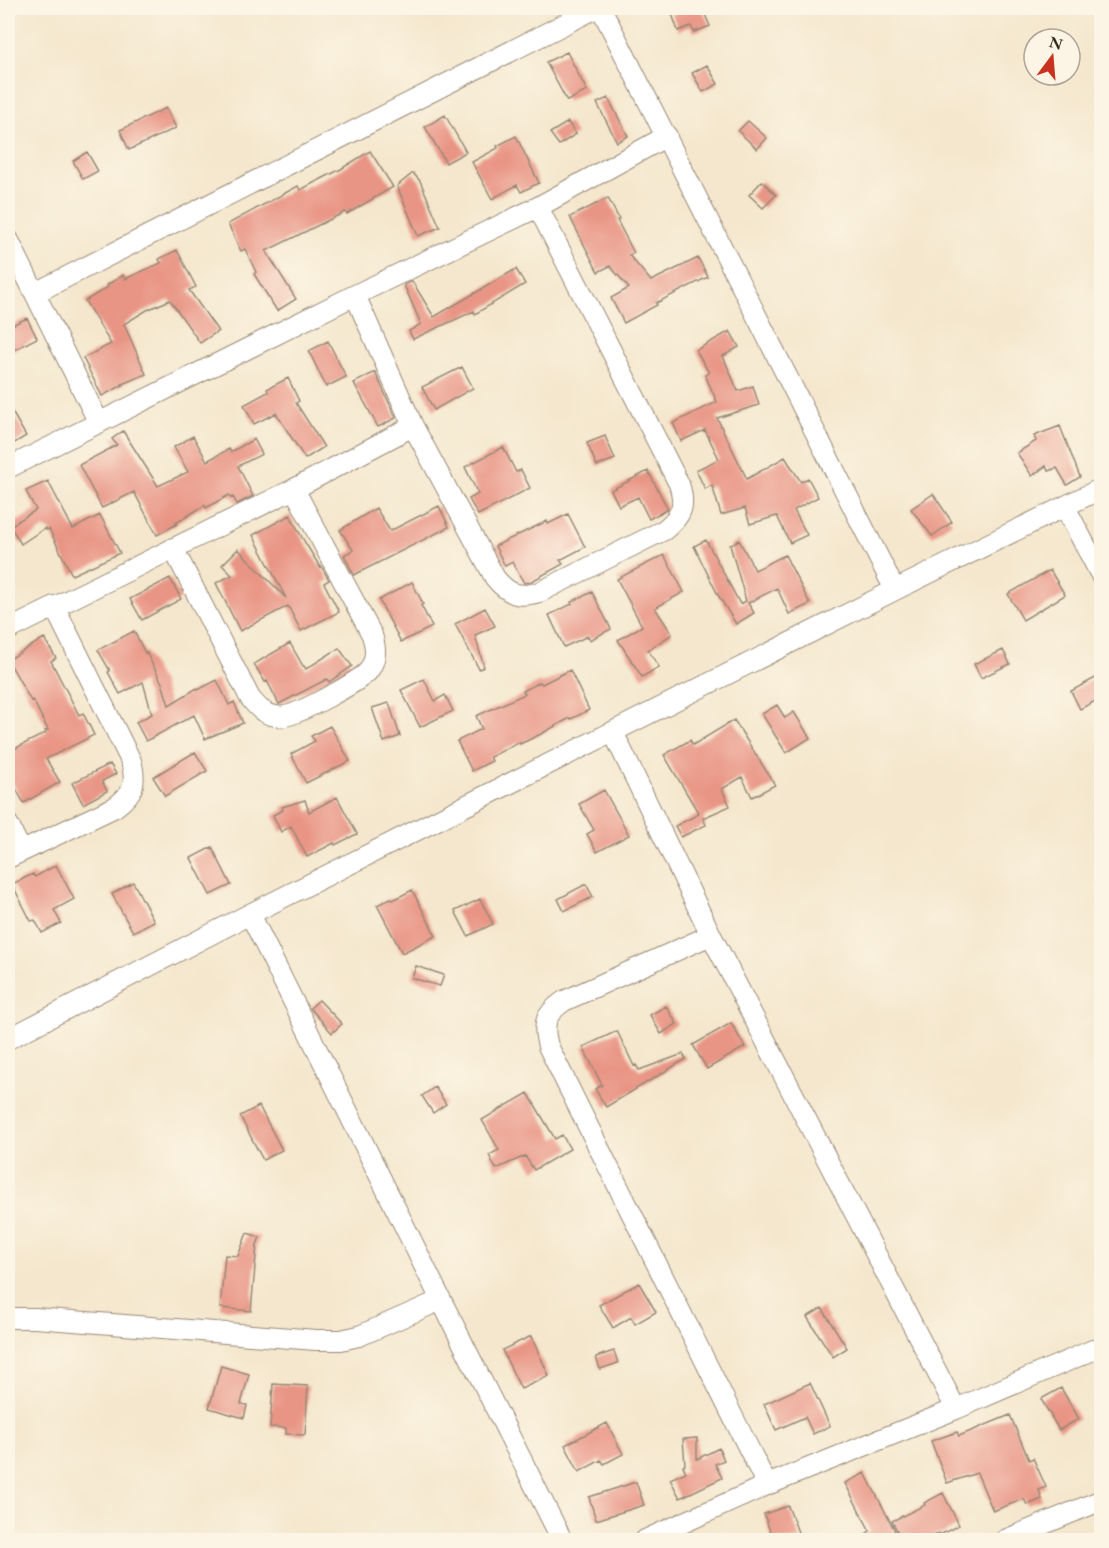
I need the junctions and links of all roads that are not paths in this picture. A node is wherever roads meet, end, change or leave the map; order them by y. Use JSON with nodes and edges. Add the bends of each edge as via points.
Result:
{"nodes":[{"id":1,"x":596,"y":8,"type":"edge"},
{"id":2,"x":601,"y":8,"type":"edge"},
{"id":3,"x":667,"y":136,"type":"junction"},
{"id":4,"x":538,"y":207,"type":"junction"},
{"id":5,"x":8,"y":239,"type":"edge"},
{"id":6,"x":35,"y":293,"type":"junction"},
{"id":7,"x":355,"y":295,"type":"junction"},
{"id":8,"x":99,"y":423,"type":"junction"},
{"id":9,"x":413,"y":426,"type":"junction"},
{"id":10,"x":8,"y":468,"type":"edge"},
{"id":11,"x":1101,"y":488,"type":"edge"},
{"id":12,"x":294,"y":489,"type":"junction"},
{"id":13,"x":1065,"y":507,"type":"junction"},
{"id":14,"x":173,"y":548,"type":"junction"},
{"id":15,"x":1101,"y":577,"type":"edge"},
{"id":16,"x":895,"y":590,"type":"junction"},
{"id":17,"x":54,"y":606,"type":"junction"},
{"id":18,"x":8,"y":630,"type":"edge"},
{"id":19,"x":613,"y":732,"type":"junction"},
{"id":20,"x":8,"y":824,"type":"edge"},
{"id":21,"x":14,"y":854,"type":"edge"},
{"id":22,"x":250,"y":914,"type":"junction"},
{"id":23,"x":711,"y":935,"type":"junction"},
{"id":24,"x":8,"y":1040,"type":"edge"},
{"id":25,"x":441,"y":1300,"type":"junction"},
{"id":26,"x":8,"y":1318,"type":"edge"},
{"id":27,"x":1101,"y":1346,"type":"edge"},
{"id":28,"x":956,"y":1409,"type":"junction"},
{"id":29,"x":767,"y":1485,"type":"junction"},
{"id":30,"x":1101,"y":1500,"type":"edge"},
{"id":31,"x":562,"y":1540,"type":"edge"},
{"id":32,"x":645,"y":1540,"type":"edge"},
{"id":33,"x":1005,"y":1540,"type":"edge"}],
"edges":[{"from":1,"to":6,"type":"street"},
{"from":2,"to":3,"type":"street"},
{"from":3,"to":4,"type":"street"},
{"from":3,"to":16,"type":"street"},
{"from":4,"to":7,"type":"street"},
{"from":4,"to":9,"type":"street","via":[[679,484],[683,496],[678,516],[664,530],[540,592],[528,596],[514,594],[495,578]]},
{"from":5,"to":6,"type":"street"},
{"from":6,"to":8,"type":"street"},
{"from":7,"to":8,"type":"street"},
{"from":7,"to":9,"type":"street"},
{"from":8,"to":10,"type":"street"},
{"from":9,"to":12,"type":"street"},
{"from":11,"to":13,"type":"street"},
{"from":12,"to":14,"type":"street"},
{"from":12,"to":14,"type":"street","via":[[376,647],[374,661],[358,681],[296,713],[284,717],[270,715],[250,698]]},
{"from":13,"to":15,"type":"street"},
{"from":13,"to":16,"type":"street"},
{"from":14,"to":17,"type":"street"},
{"from":16,"to":19,"type":"street"},
{"from":17,"to":18,"type":"street"},
{"from":17,"to":21,"type":"street","via":[[131,761],[133,787],[115,807]]},
{"from":19,"to":22,"type":"street"},
{"from":19,"to":23,"type":"street"},
{"from":20,"to":21,"type":"street"},
{"from":22,"to":24,"type":"street"},
{"from":22,"to":25,"type":"street"},
{"from":23,"to":28,"type":"street"},
{"from":23,"to":29,"type":"street","via":[[564,1000],[549,1014],[544,1033]]},
{"from":25,"to":26,"type":"street","via":[[341,1340]]},
{"from":25,"to":31,"type":"street"},
{"from":27,"to":28,"type":"street"},
{"from":28,"to":29,"type":"street"},
{"from":29,"to":32,"type":"street"},
{"from":30,"to":33,"type":"street"}]}
